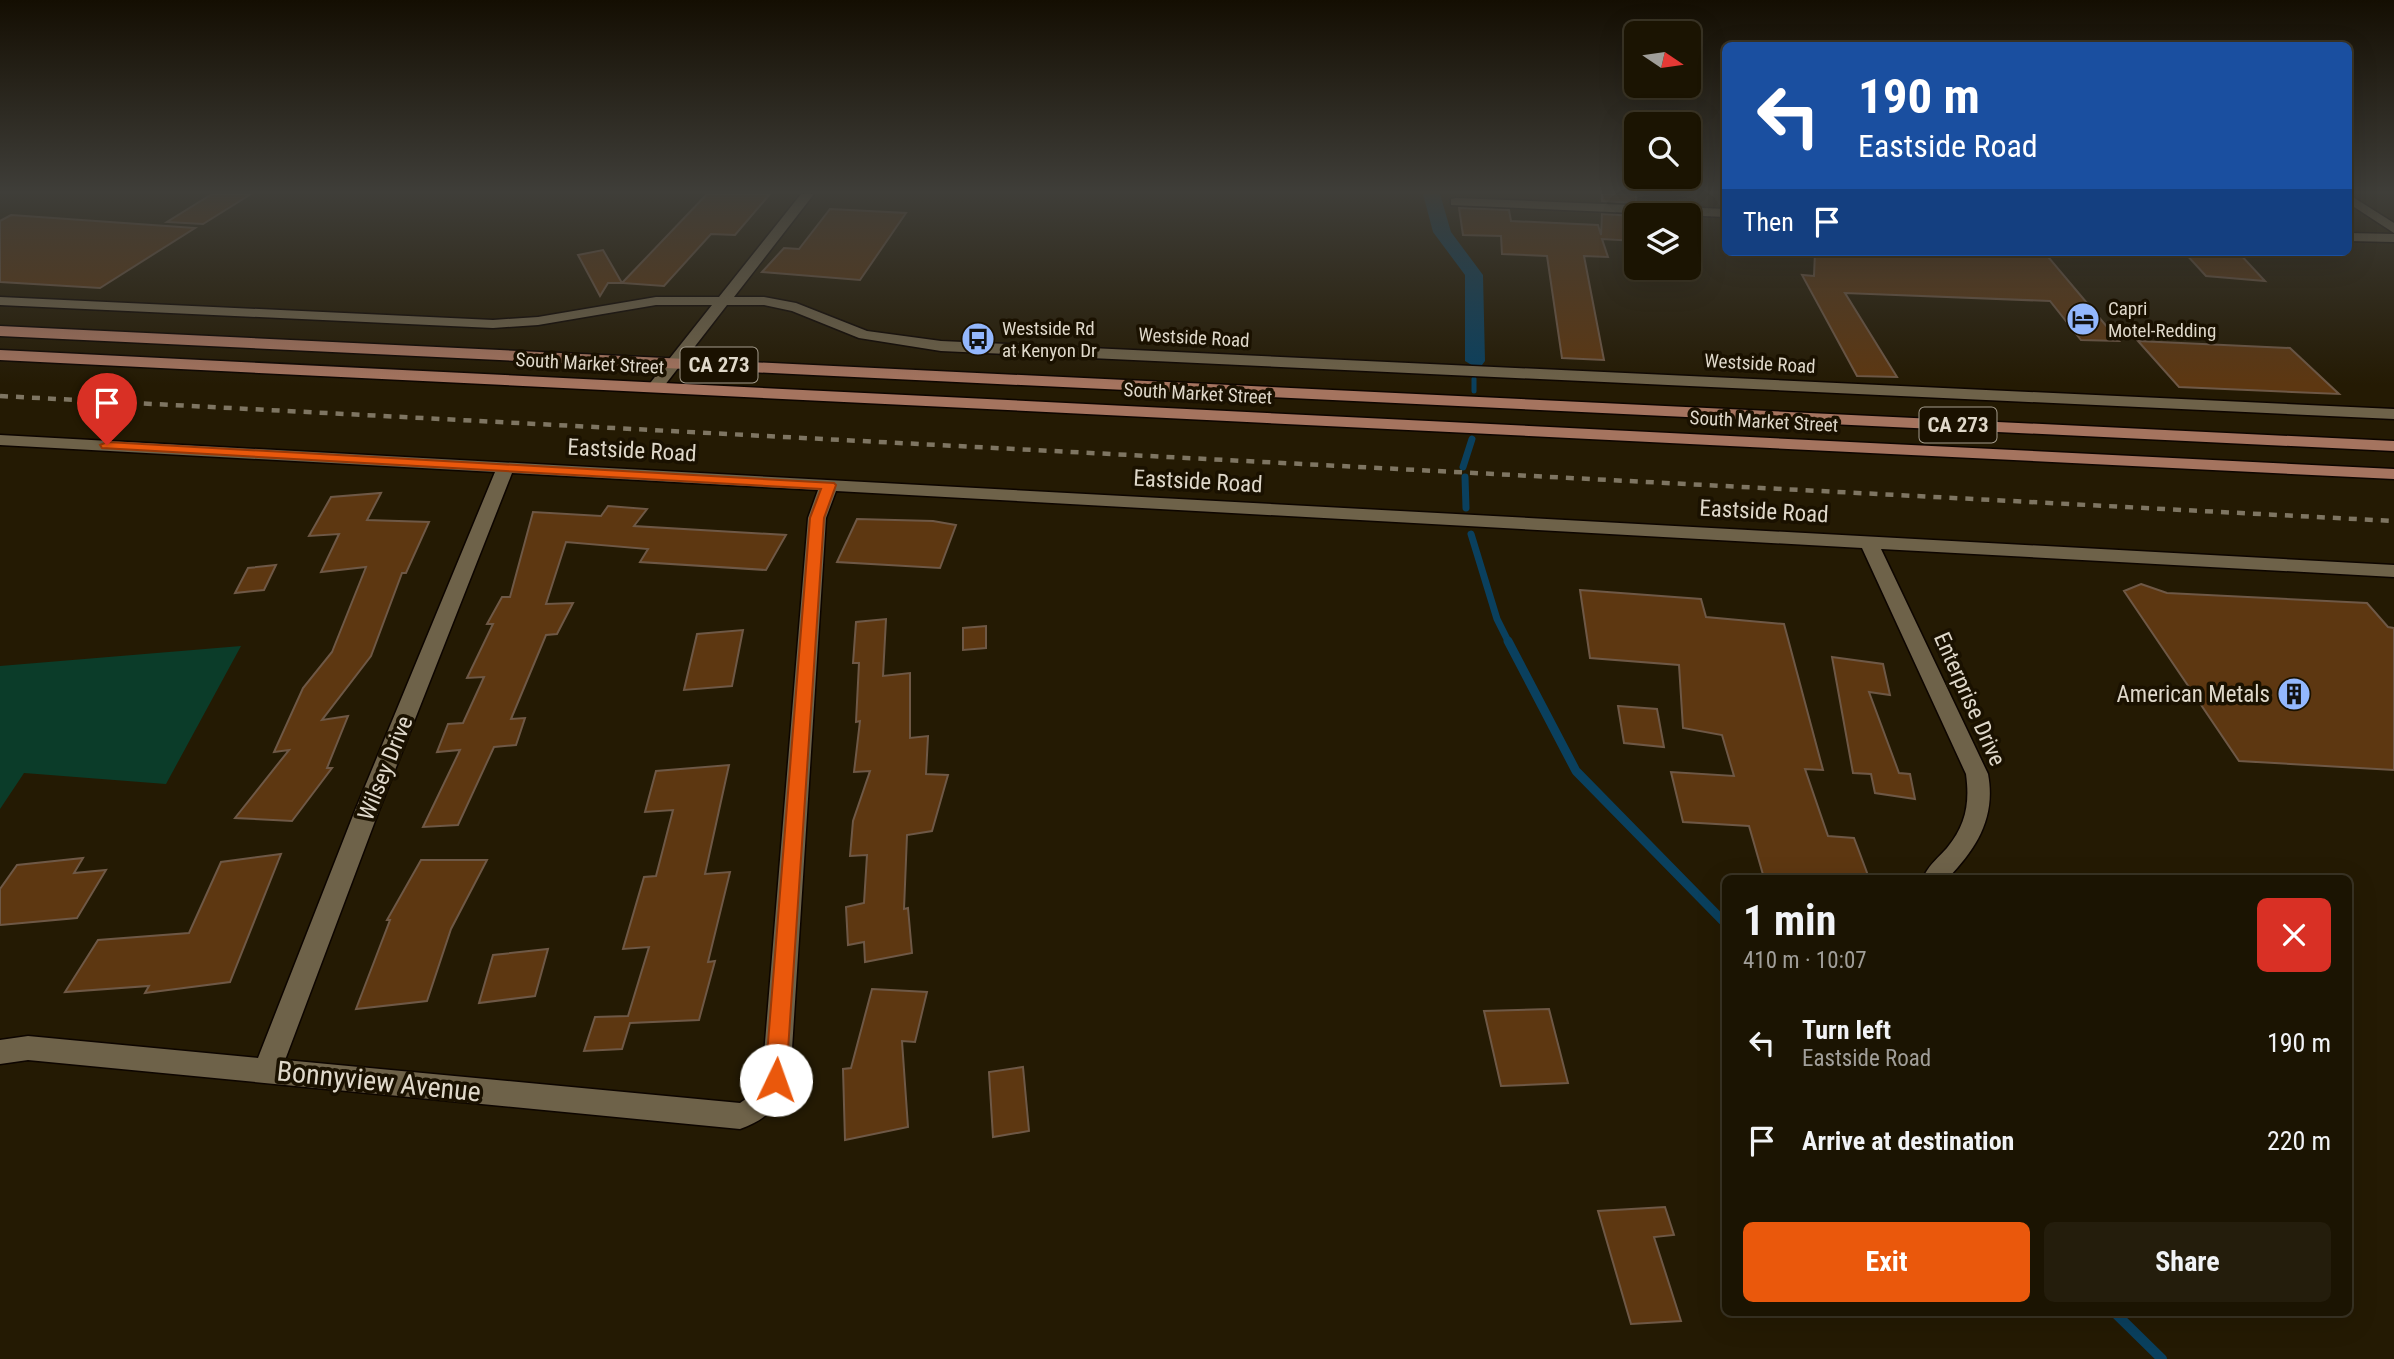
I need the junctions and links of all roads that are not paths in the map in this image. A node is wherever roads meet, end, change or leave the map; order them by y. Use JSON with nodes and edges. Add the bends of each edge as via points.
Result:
{"nodes":[{"id":1,"x":757,"y":257,"type":"edge"},
{"id":2,"x":722,"y":300,"type":"junction"},
{"id":3,"x":0,"y":301,"type":"edge"},
{"id":4,"x":0,"y":331,"type":"edge"},
{"id":5,"x":0,"y":355,"type":"edge"},
{"id":6,"x":674,"y":363,"type":"junction"},
{"id":7,"x":654,"y":387,"type":"junction"},
{"id":8,"x":2394,"y":414,"type":"edge"},
{"id":9,"x":0,"y":440,"type":"edge"},
{"id":10,"x":2394,"y":446,"type":"edge"},
{"id":11,"x":506,"y":467,"type":"junction"},
{"id":12,"x":2394,"y":474,"type":"edge"},
{"id":13,"x":829,"y":485,"type":"junction"},
{"id":14,"x":1868,"y":541,"type":"junction"},
{"id":15,"x":2394,"y":571,"type":"edge"},
{"id":16,"x":1937,"y":874,"type":"dead end"},
{"id":17,"x":0,"y":1052,"type":"edge"},
{"id":18,"x":267,"y":1070,"type":"junction"}],
"edges":[{"from":1,"to":2,"type":"street"},
{"from":2,"to":3,"type":"street","name":"Westside Road","via":[[656,301],[493,324]]},
{"from":2,"to":6,"type":"street"},
{"from":2,"to":8,"type":"street","name":"Westside Road","via":[[785,304],[864,335],[915,344]]},
{"from":4,"to":6,"type":"main road","name":"South Market Street","number":"CA 273"},
{"from":5,"to":7,"type":"main road","name":"South Market Street","number":"CA 273"},
{"from":6,"to":7,"type":"street"},
{"from":6,"to":10,"type":"main road","name":"South Market Street","number":"CA 273"},
{"from":7,"to":12,"type":"main road","name":"South Market Street","number":"CA 273"},
{"from":9,"to":11,"type":"street","name":"Eastside Road"},
{"from":11,"to":13,"type":"street","name":"Eastside Road"},
{"from":11,"to":18,"type":"street","name":"Wilsey Drive"},
{"from":13,"to":14,"type":"street","name":"Eastside Road"},
{"from":13,"to":18,"type":"street","name":"Bonnyview Avenue","via":[[817,518],[776,1080],[757,1111],[740,1116]]},
{"from":14,"to":15,"type":"street","name":"Eastside Road"},
{"from":14,"to":16,"type":"street","name":"Enterprise Drive","via":[[1972,762],[1982,795],[1969,835]]},
{"from":17,"to":18,"type":"street","name":"Bonnyview Avenue","via":[[28,1048]]}]}
